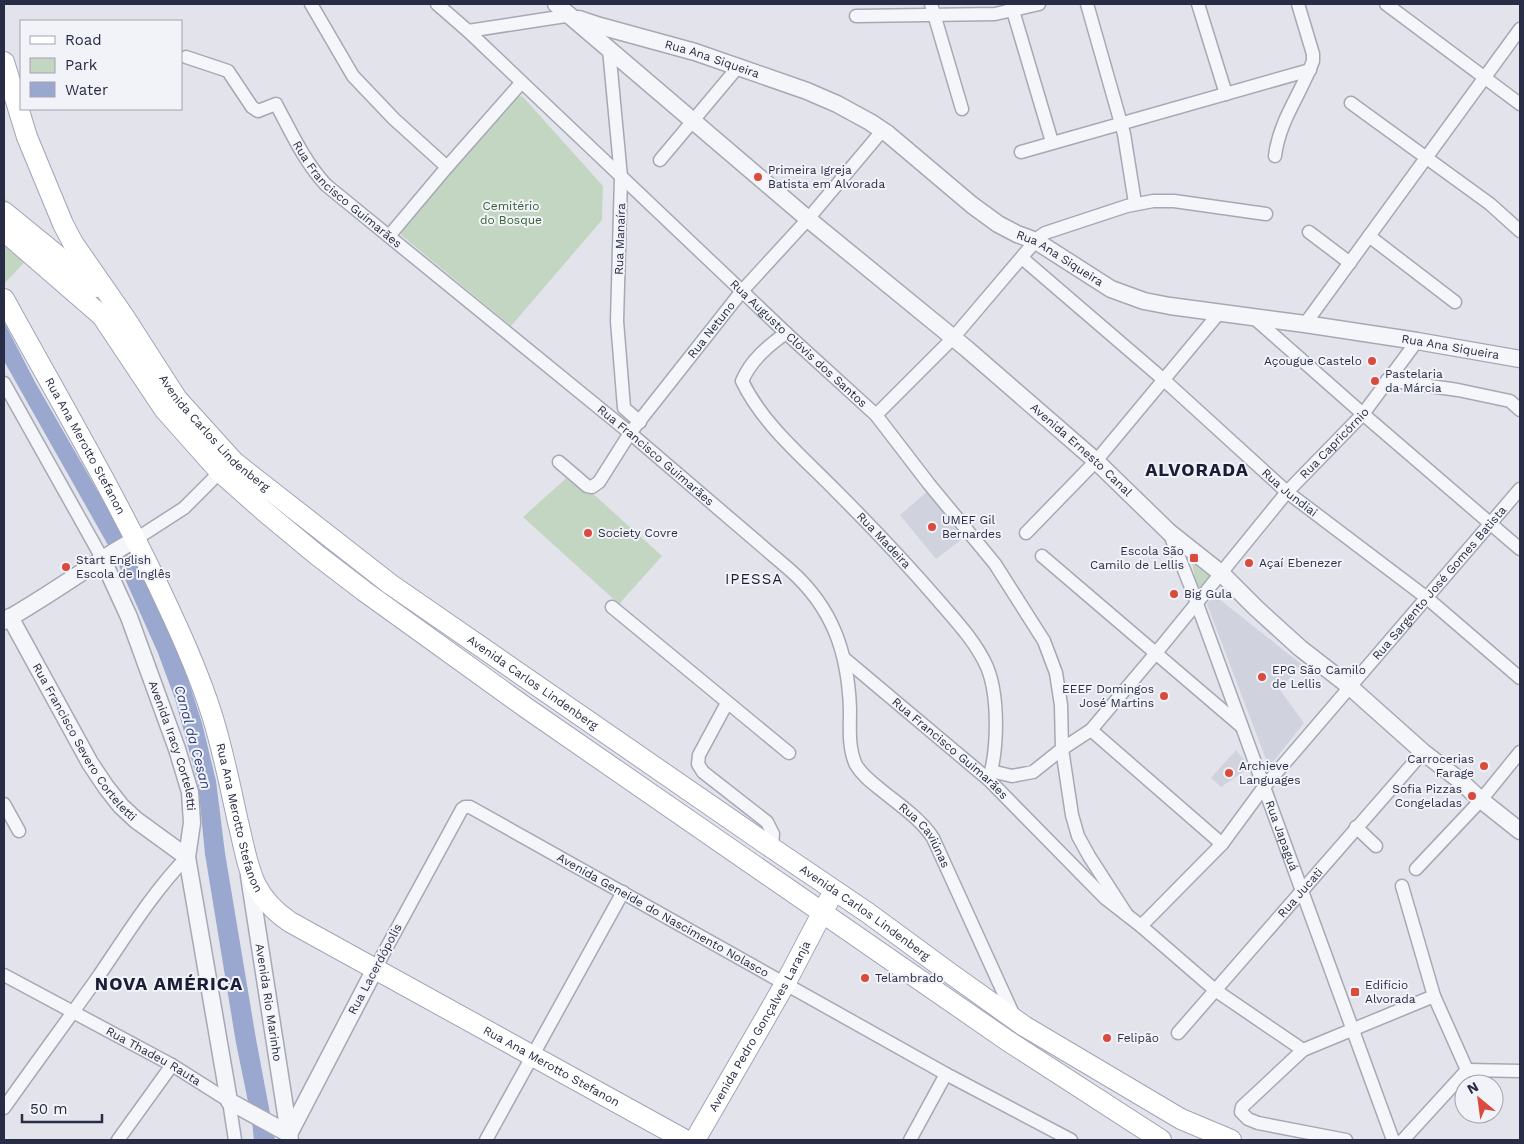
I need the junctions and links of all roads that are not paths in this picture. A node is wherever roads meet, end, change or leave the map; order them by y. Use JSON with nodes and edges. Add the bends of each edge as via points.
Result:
{"nodes":[{"id":1,"x":312,"y":4,"type":"edge"},
{"id":2,"x":437,"y":4,"type":"edge"},
{"id":3,"x":556,"y":4,"type":"edge"},
{"id":4,"x":1039,"y":4,"type":"edge"},
{"id":5,"x":1087,"y":4,"type":"edge"},
{"id":6,"x":1198,"y":4,"type":"edge"},
{"id":7,"x":1298,"y":4,"type":"edge"},
{"id":8,"x":1386,"y":4,"type":"edge"},
{"id":9,"x":1012,"y":7,"type":"edge"},
{"id":10,"x":932,"y":10,"type":"edge"},
{"id":11,"x":571,"y":15,"type":"junction"},
{"id":12,"x":856,"y":16,"type":"dead end"},
{"id":13,"x":1520,"y":29,"type":"edge"},
{"id":14,"x":468,"y":31,"type":"junction"},
{"id":15,"x":620,"y":43,"type":"junction"},
{"id":16,"x":186,"y":57,"type":"dead end"},
{"id":17,"x":4,"y":62,"type":"edge"},
{"id":18,"x":738,"y":67,"type":"junction"},
{"id":19,"x":1310,"y":70,"type":"junction"},
{"id":20,"x":1484,"y":77,"type":"junction"},
{"id":21,"x":521,"y":83,"type":"junction"},
{"id":22,"x":1226,"y":94,"type":"junction"},
{"id":23,"x":1351,"y":103,"type":"dead end"},
{"id":24,"x":1520,"y":104,"type":"edge"},
{"id":25,"x":4,"y":108,"type":"edge"},
{"id":26,"x":962,"y":108,"type":"dead end"},
{"id":27,"x":693,"y":121,"type":"junction"},
{"id":28,"x":1122,"y":122,"type":"junction"},
{"id":29,"x":882,"y":130,"type":"junction"},
{"id":30,"x":27,"y":137,"type":"junction"},
{"id":31,"x":1052,"y":142,"type":"junction"},
{"id":32,"x":1021,"y":152,"type":"dead end"},
{"id":33,"x":1275,"y":156,"type":"dead end"},
{"id":34,"x":1426,"y":157,"type":"junction"},
{"id":35,"x":660,"y":160,"type":"dead end"},
{"id":36,"x":447,"y":167,"type":"junction"},
{"id":37,"x":621,"y":177,"type":"junction"},
{"id":38,"x":1135,"y":204,"type":"junction"},
{"id":39,"x":4,"y":212,"type":"edge"},
{"id":40,"x":1266,"y":214,"type":"dead end"},
{"id":41,"x":808,"y":219,"type":"junction"},
{"id":42,"x":4,"y":231,"type":"edge"},
{"id":43,"x":1520,"y":231,"type":"edge"},
{"id":44,"x":1309,"y":232,"type":"dead end"},
{"id":45,"x":389,"y":236,"type":"junction"},
{"id":46,"x":1369,"y":236,"type":"junction"},
{"id":47,"x":1036,"y":241,"type":"junction"},
{"id":48,"x":47,"y":256,"type":"junction"},
{"id":49,"x":1022,"y":258,"type":"junction"},
{"id":50,"x":1350,"y":263,"type":"junction"},
{"id":51,"x":742,"y":291,"type":"junction"},
{"id":52,"x":4,"y":299,"type":"edge"},
{"id":53,"x":1455,"y":302,"type":"dead end"},
{"id":54,"x":1220,"y":312,"type":"junction"},
{"id":55,"x":1253,"y":317,"type":"junction"},
{"id":56,"x":117,"y":321,"type":"junction"},
{"id":57,"x":1305,"y":324,"type":"junction"},
{"id":58,"x":786,"y":333,"type":"junction"},
{"id":59,"x":953,"y":338,"type":"junction"},
{"id":60,"x":1417,"y":341,"type":"junction"},
{"id":61,"x":1520,"y":359,"type":"edge"},
{"id":62,"x":1164,"y":380,"type":"junction"},
{"id":63,"x":1387,"y":380,"type":"junction"},
{"id":64,"x":4,"y":383,"type":"edge"},
{"id":65,"x":1520,"y":410,"type":"edge"},
{"id":66,"x":1363,"y":414,"type":"junction"},
{"id":67,"x":876,"y":415,"type":"junction"},
{"id":68,"x":640,"y":422,"type":"junction"},
{"id":69,"x":630,"y":433,"type":"junction"},
{"id":70,"x":1096,"y":461,"type":"junction"},
{"id":71,"x":559,"y":462,"type":"dead end"},
{"id":72,"x":220,"y":472,"type":"junction"},
{"id":73,"x":1520,"y":489,"type":"edge"},
{"id":74,"x":1288,"y":492,"type":"junction"},
{"id":75,"x":1490,"y":524,"type":"junction"},
{"id":76,"x":1169,"y":532,"type":"junction"},
{"id":77,"x":1026,"y":533,"type":"dead end"},
{"id":78,"x":133,"y":540,"type":"junction"},
{"id":79,"x":1520,"y":549,"type":"edge"},
{"id":80,"x":107,"y":555,"type":"junction"},
{"id":81,"x":1042,"y":556,"type":"dead end"},
{"id":82,"x":1222,"y":574,"type":"junction"},
{"id":83,"x":1427,"y":598,"type":"junction"},
{"id":84,"x":1196,"y":602,"type":"junction"},
{"id":85,"x":612,"y":607,"type":"dead end"},
{"id":86,"x":6,"y":615,"type":"edge"},
{"id":87,"x":1156,"y":653,"type":"junction"},
{"id":88,"x":845,"y":660,"type":"junction"},
{"id":89,"x":1520,"y":678,"type":"edge"},
{"id":90,"x":1349,"y":686,"type":"junction"},
{"id":91,"x":727,"y":703,"type":"junction"},
{"id":92,"x":1242,"y":727,"type":"junction"},
{"id":93,"x":1091,"y":730,"type":"junction"},
{"id":94,"x":1062,"y":749,"type":"junction"},
{"id":95,"x":1423,"y":752,"type":"junction"},
{"id":96,"x":1520,"y":752,"type":"edge"},
{"id":97,"x":789,"y":753,"type":"dead end"},
{"id":98,"x":990,"y":776,"type":"junction"},
{"id":99,"x":1264,"y":787,"type":"junction"},
{"id":100,"x":1481,"y":800,"type":"junction"},
{"id":101,"x":4,"y":804,"type":"edge"},
{"id":102,"x":466,"y":806,"type":"joint"},
{"id":103,"x":1356,"y":827,"type":"junction"},
{"id":104,"x":1520,"y":830,"type":"edge"},
{"id":105,"x":19,"y":831,"type":"dead end"},
{"id":106,"x":192,"y":833,"type":"junction"},
{"id":107,"x":1222,"y":844,"type":"junction"},
{"id":108,"x":170,"y":845,"type":"junction"},
{"id":109,"x":1376,"y":846,"type":"dead end"},
{"id":110,"x":772,"y":848,"type":"junction"},
{"id":111,"x":187,"y":858,"type":"junction"},
{"id":112,"x":247,"y":864,"type":"junction"},
{"id":113,"x":1416,"y":869,"type":"dead end"},
{"id":114,"x":1402,"y":886,"type":"dead end"},
{"id":115,"x":835,"y":890,"type":"junction"},
{"id":116,"x":1302,"y":891,"type":"junction"},
{"id":117,"x":624,"y":892,"type":"junction"},
{"id":118,"x":822,"y":911,"type":"junction"},
{"id":119,"x":1127,"y":915,"type":"junction"},
{"id":120,"x":1141,"y":926,"type":"junction"},
{"id":121,"x":375,"y":969,"type":"junction"},
{"id":122,"x":4,"y":975,"type":"edge"},
{"id":123,"x":785,"y":984,"type":"junction"},
{"id":124,"x":1215,"y":990,"type":"junction"},
{"id":125,"x":1434,"y":996,"type":"junction"},
{"id":126,"x":73,"y":1013,"type":"junction"},
{"id":127,"x":1014,"y":1019,"type":"junction"},
{"id":128,"x":1353,"y":1029,"type":"junction"},
{"id":129,"x":1178,"y":1033,"type":"dead end"},
{"id":130,"x":1303,"y":1050,"type":"junction"},
{"id":131,"x":533,"y":1056,"type":"junction"},
{"id":132,"x":172,"y":1065,"type":"junction"},
{"id":133,"x":1467,"y":1070,"type":"junction"},
{"id":134,"x":1520,"y":1071,"type":"edge"},
{"id":135,"x":946,"y":1074,"type":"junction"},
{"id":136,"x":229,"y":1101,"type":"junction"},
{"id":137,"x":4,"y":1108,"type":"edge"},
{"id":138,"x":294,"y":1138,"type":"edge"},
{"id":139,"x":118,"y":1140,"type":"edge"},
{"id":140,"x":236,"y":1140,"type":"edge"},
{"id":141,"x":486,"y":1140,"type":"edge"},
{"id":142,"x":685,"y":1140,"type":"edge"},
{"id":143,"x":695,"y":1140,"type":"edge"},
{"id":144,"x":910,"y":1140,"type":"edge"},
{"id":145,"x":1071,"y":1140,"type":"edge"},
{"id":146,"x":1161,"y":1140,"type":"edge"},
{"id":147,"x":1231,"y":1140,"type":"edge"},
{"id":148,"x":1346,"y":1140,"type":"edge"},
{"id":149,"x":1393,"y":1140,"type":"edge"},
{"id":150,"x":1403,"y":1140,"type":"edge"}],
"edges":[{"from":1,"to":36,"type":"street","via":[[353,76]]},
{"from":2,"to":14,"type":"street","name":"Rua Augusto Clóvis dos Santos"},
{"from":3,"to":11,"type":"street","name":"Avenida Ernesto Canal"},
{"from":4,"to":9,"type":"street"},
{"from":5,"to":28,"type":"street"},
{"from":6,"to":22,"type":"street"},
{"from":7,"to":19,"type":"street","via":[[1313,54]]},
{"from":8,"to":20,"type":"street"},
{"from":9,"to":10,"type":"street","via":[[995,14]]},
{"from":9,"to":31,"type":"street"},
{"from":10,"to":12,"type":"street"},
{"from":10,"to":26,"type":"street"},
{"from":11,"to":14,"type":"street"},
{"from":11,"to":15,"type":"street","name":"Avenida Ernesto Canal"},
{"from":13,"to":20,"type":"street"},
{"from":14,"to":21,"type":"street","name":"Rua Augusto Clóvis dos Santos"},
{"from":15,"to":18,"type":"street","name":"Rua Ana Siqueira","via":[[643,38]]},
{"from":15,"to":27,"type":"street","name":"Avenida Ernesto Canal","via":[[638,74]]},
{"from":15,"to":37,"type":"street","name":"Rua Manaíra"},
{"from":16,"to":45,"type":"street","name":"Rua Francisco Guimarães","via":[[228,71],[258,111],[276,104],[314,172]]},
{"from":17,"to":30,"type":"main road","name":"Avenida Carlos Lindenberg"},
{"from":18,"to":27,"type":"street"},
{"from":18,"to":29,"type":"street","name":"Rua Ana Siqueira","via":[[832,101]]},
{"from":19,"to":22,"type":"street"},
{"from":19,"to":33,"type":"street","via":[[1284,121]]},
{"from":20,"to":24,"type":"street"},
{"from":20,"to":34,"type":"street"},
{"from":21,"to":36,"type":"street"},
{"from":21,"to":37,"type":"street","name":"Rua Augusto Clóvis dos Santos"},
{"from":22,"to":28,"type":"street"},
{"from":23,"to":34,"type":"street"},
{"from":25,"to":30,"type":"main road","via":[[16,119]]},
{"from":27,"to":35,"type":"street"},
{"from":27,"to":41,"type":"street","name":"Avenida Ernesto Canal"},
{"from":28,"to":31,"type":"street"},
{"from":28,"to":38,"type":"street"},
{"from":29,"to":41,"type":"street","name":"Rua Netuno"},
{"from":29,"to":47,"type":"street","name":"Rua Ana Siqueira","via":[[980,211],[1007,229]]},
{"from":30,"to":56,"type":"main road","name":"Avenida Carlos Lindenberg","via":[[63,224]]},
{"from":31,"to":32,"type":"street"},
{"from":34,"to":43,"type":"street","via":[[1501,212]]},
{"from":34,"to":46,"type":"street"},
{"from":36,"to":45,"type":"street"},
{"from":37,"to":51,"type":"street","name":"Rua Augusto Clóvis dos Santos"},
{"from":37,"to":68,"type":"street","name":"Rua Manaíra","via":[[617,321],[624,408]]},
{"from":38,"to":40,"type":"street","via":[[1153,200],[1174,201]]},
{"from":38,"to":47,"type":"street","via":[[1050,231]]},
{"from":39,"to":48,"type":"main road"},
{"from":41,"to":51,"type":"street","name":"Rua Netuno"},
{"from":41,"to":59,"type":"street","name":"Avenida Ernesto Canal"},
{"from":42,"to":48,"type":"main road"},
{"from":44,"to":50,"type":"street"},
{"from":45,"to":69,"type":"street","name":"Rua Francisco Guimarães"},
{"from":46,"to":50,"type":"street"},
{"from":46,"to":53,"type":"street"},
{"from":47,"to":49,"type":"street"},
{"from":47,"to":54,"type":"street","name":"Rua Ana Siqueira","via":[[1111,289],[1144,301]]},
{"from":48,"to":56,"type":"main road","via":[[108,297]]},
{"from":49,"to":59,"type":"street"},
{"from":49,"to":62,"type":"street","name":"Rua Jundiai"},
{"from":50,"to":57,"type":"street"},
{"from":51,"to":58,"type":"street","name":"Rua Augusto Clóvis dos Santos"},
{"from":51,"to":68,"type":"street","name":"Rua Netuno"},
{"from":52,"to":78,"type":"main road","name":"Rua Ana Merotto Stefanon"},
{"from":54,"to":55,"type":"street","name":"Rua Ana Siqueira"},
{"from":54,"to":62,"type":"street"},
{"from":55,"to":57,"type":"street","name":"Rua Ana Siqueira"},
{"from":55,"to":66,"type":"street"},
{"from":56,"to":72,"type":"main road","name":"Avenida Carlos Lindenberg","via":[[164,409]]},
{"from":56,"to":110,"type":"main road","name":"Avenida Carlos Lindenberg","via":[[177,399],[247,473],[390,584]]},
{"from":57,"to":60,"type":"street","name":"Rua Ana Siqueira"},
{"from":58,"to":67,"type":"street","name":"Rua Augusto Clóvis dos Santos"},
{"from":58,"to":98,"type":"street","name":"Rua Madeira","via":[[768,347],[742,380],[768,420],[904,560],[970,638],[987,667],[994,693],[996,726]]},
{"from":59,"to":67,"type":"street"},
{"from":59,"to":70,"type":"street","name":"Avenida Ernesto Canal"},
{"from":60,"to":61,"type":"street","name":"Rua Ana Siqueira"},
{"from":60,"to":63,"type":"street","name":"Rua Capricórnio"},
{"from":62,"to":70,"type":"street"},
{"from":62,"to":74,"type":"street","name":"Rua Jundiai"},
{"from":63,"to":65,"type":"street","via":[[1510,400]]},
{"from":63,"to":66,"type":"street","name":"Rua Capricórnio"},
{"from":64,"to":80,"type":"street","name":"Avenida Iracy Corteletti"},
{"from":66,"to":74,"type":"street","name":"Rua Capricórnio"},
{"from":66,"to":75,"type":"street"},
{"from":67,"to":94,"type":"street","name":"Rua Augusto Clóvis dos Santos","via":[[995,564],[1044,641],[1056,673],[1061,704]]},
{"from":68,"to":69,"type":"street","name":"Rua Netuno"},
{"from":69,"to":71,"type":"street","name":"Rua Netuno","via":[[599,482],[592,487]]},
{"from":69,"to":88,"type":"street","name":"Rua Francisco Guimarães","via":[[800,579],[828,616]]},
{"from":70,"to":76,"type":"street","name":"Avenida Ernesto Canal"},
{"from":70,"to":77,"type":"street"},
{"from":72,"to":78,"type":"street","via":[[184,508]]},
{"from":72,"to":118,"type":"main road","name":"Avenida Carlos Lindenberg","via":[[364,592]]},
{"from":73,"to":75,"type":"street","name":"Rua Sargento José Gomes Batista"},
{"from":74,"to":82,"type":"street","name":"Rua Capricórnio"},
{"from":74,"to":83,"type":"street","name":"Rua Jundiai"},
{"from":75,"to":79,"type":"street"},
{"from":75,"to":83,"type":"street","name":"Rua Sargento José Gomes Batista"},
{"from":76,"to":82,"type":"street","name":"Avenida Ernesto Canal"},
{"from":76,"to":84,"type":"street","name":"Rua Japaguá"},
{"from":78,"to":80,"type":"street"},
{"from":78,"to":112,"type":"main road","name":"Rua Ana Merotto Stefanon","via":[[178,628],[212,714]]},
{"from":80,"to":86,"type":"street","via":[[51,593]]},
{"from":80,"to":106,"type":"street","name":"Avenida Iracy Corteletti","via":[[177,749],[190,792]]},
{"from":81,"to":87,"type":"street"},
{"from":82,"to":84,"type":"street","name":"Rua Capricórnio"},
{"from":82,"to":90,"type":"street","name":"Avenida Ernesto Canal","via":[[1300,648]]},
{"from":83,"to":89,"type":"street","name":"Rua Jundiai"},
{"from":83,"to":90,"type":"street","name":"Rua Sargento José Gomes Batista"},
{"from":84,"to":87,"type":"street","name":"Rua Capricórnio"},
{"from":84,"to":92,"type":"street","name":"Rua Japaguá"},
{"from":85,"to":91,"type":"street"},
{"from":86,"to":108,"type":"street","name":"Rua Francisco Severo Corteletti","via":[[106,787],[136,820]]},
{"from":87,"to":92,"type":"street"},
{"from":87,"to":93,"type":"street","name":"Rua Capricórnio"},
{"from":88,"to":98,"type":"street","name":"Rua Francisco Guimarães"},
{"from":88,"to":127,"type":"street","name":"Rua Caviúnas","via":[[851,749],[856,765],[866,778],[919,822],[933,838]]},
{"from":90,"to":95,"type":"street","name":"Avenida Ernesto Canal"},
{"from":90,"to":99,"type":"street","name":"Rua Sargento José Gomes Batista"},
{"from":91,"to":97,"type":"street"},
{"from":91,"to":110,"type":"street","via":[[699,755],[698,764],[703,772],[767,822],[773,834]]},
{"from":92,"to":99,"type":"street","name":"Rua Japaguá"},
{"from":93,"to":94,"type":"street","name":"Rua Capricórnio"},
{"from":93,"to":107,"type":"street"},
{"from":94,"to":98,"type":"street","name":"Rua Capricórnio","via":[[1033,772]]},
{"from":94,"to":119,"type":"street","name":"Rua Augusto Clóvis dos Santos","via":[[1078,836]]},
{"from":95,"to":100,"type":"street","name":"Avenida Ernesto Canal"},
{"from":95,"to":103,"type":"street","name":"Rua Jucati"},
{"from":96,"to":100,"type":"street"},
{"from":98,"to":119,"type":"street","name":"Rua Francisco Guimarães","via":[[1105,898]]},
{"from":99,"to":107,"type":"street","name":"Rua Sargento José Gomes Batista"},
{"from":99,"to":116,"type":"street","name":"Rua Japaguá"},
{"from":100,"to":104,"type":"street","name":"Avenida Ernesto Canal"},
{"from":100,"to":113,"type":"street"},
{"from":101,"to":105,"type":"street"},
{"from":102,"to":117,"type":"street","name":"Avenida Geneide do Nascimento Nolasco"},
{"from":102,"to":121,"type":"street","name":"Rua Lacerdópolis"},
{"from":103,"to":109,"type":"street"},
{"from":103,"to":116,"type":"street","name":"Rua Jucati"},
{"from":106,"to":108,"type":"street"},
{"from":106,"to":111,"type":"street","name":"Avenida Iracy Corteletti"},
{"from":107,"to":120,"type":"street","name":"Rua Sargento José Gomes Batista"},
{"from":108,"to":111,"type":"street","name":"Rua Francisco Severo Corteletti"},
{"from":110,"to":115,"type":"main road","name":"Avenida Carlos Lindenberg"},
{"from":111,"to":126,"type":"street","via":[[152,897]]},
{"from":111,"to":136,"type":"street","name":"Avenida Iracy Corteletti"},
{"from":112,"to":121,"type":"main road","name":"Rua Ana Merotto Stefanon","via":[[261,894],[284,918]]},
{"from":112,"to":138,"type":"street","name":"Avenida Rio Marinho"},
{"from":114,"to":125,"type":"street"},
{"from":115,"to":118,"type":"main road","name":"Avenida Pedro Gonçalves Laranja"},
{"from":115,"to":127,"type":"main road","name":"Avenida Carlos Lindenberg"},
{"from":116,"to":124,"type":"street","name":"Rua Jucati"},
{"from":116,"to":128,"type":"street","name":"Rua Japaguá"},
{"from":117,"to":123,"type":"street","name":"Avenida Geneide do Nascimento Nolasco"},
{"from":117,"to":131,"type":"street"},
{"from":118,"to":123,"type":"main road","name":"Avenida Pedro Gonçalves Laranja"},
{"from":118,"to":146,"type":"main road","name":"Avenida Carlos Lindenberg","via":[[1008,1041]]},
{"from":119,"to":120,"type":"street","name":"Rua Francisco Guimarães"},
{"from":120,"to":124,"type":"street","name":"Rua Francisco Guimarães"},
{"from":121,"to":131,"type":"main road","name":"Rua Ana Merotto Stefanon"},
{"from":121,"to":138,"type":"street","name":"Rua Lacerdópolis"},
{"from":122,"to":126,"type":"street","name":"Rua Thadeu Rauta"},
{"from":123,"to":135,"type":"street","name":"Avenida Geneide do Nascimento Nolasco"},
{"from":123,"to":143,"type":"main road","name":"Avenida Pedro Gonçalves Laranja"},
{"from":124,"to":129,"type":"street","name":"Rua Jucati"},
{"from":124,"to":130,"type":"street","name":"Rua Francisco Guimarães"},
{"from":125,"to":128,"type":"street"},
{"from":125,"to":133,"type":"street"},
{"from":126,"to":132,"type":"street","name":"Rua Thadeu Rauta"},
{"from":126,"to":137,"type":"street"},
{"from":127,"to":147,"type":"main road","name":"Avenida Carlos Lindenberg","via":[[1181,1119]]},
{"from":128,"to":130,"type":"street"},
{"from":128,"to":149,"type":"street","name":"Rua Japaguá"},
{"from":130,"to":148,"type":"street","via":[[1240,1112],[1258,1123]]},
{"from":131,"to":141,"type":"street"},
{"from":131,"to":142,"type":"main road","name":"Rua Ana Merotto Stefanon"},
{"from":132,"to":136,"type":"street","name":"Rua Thadeu Rauta"},
{"from":132,"to":139,"type":"street"},
{"from":133,"to":134,"type":"street"},
{"from":133,"to":150,"type":"street"},
{"from":135,"to":144,"type":"street"},
{"from":135,"to":145,"type":"street","name":"Avenida Geneide do Nascimento Nolasco"},
{"from":136,"to":138,"type":"street","name":"Rua Thadeu Rauta"},
{"from":136,"to":140,"type":"street","name":"Avenida Iracy Corteletti"}]}
